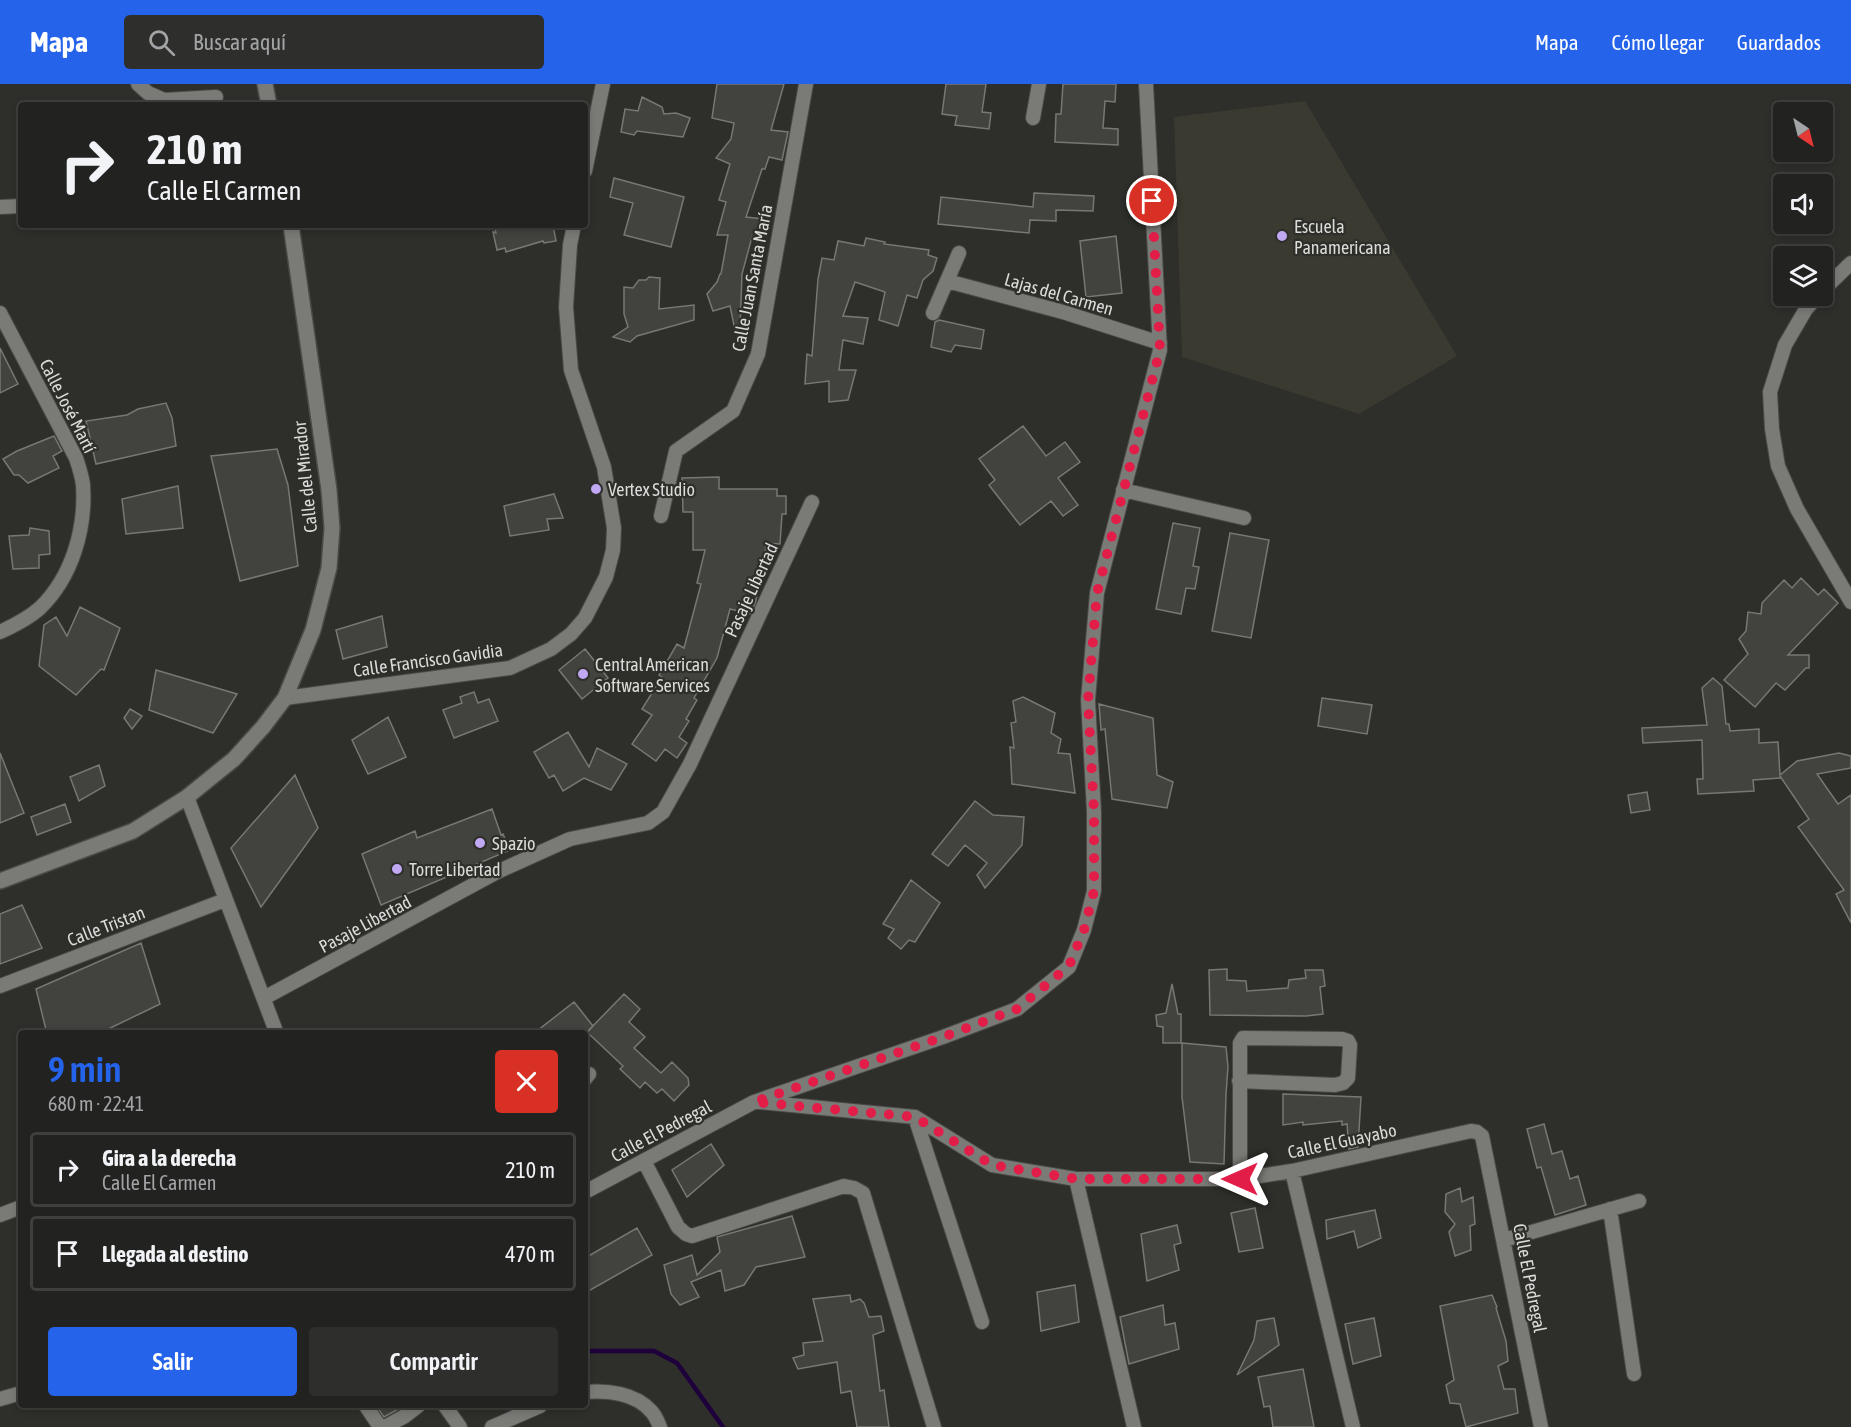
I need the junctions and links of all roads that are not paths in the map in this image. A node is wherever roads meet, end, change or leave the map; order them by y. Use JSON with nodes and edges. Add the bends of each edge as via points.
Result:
{"nodes":[{"id":1,"x":138,"y":84,"type":"edge"},
{"id":2,"x":266,"y":84,"type":"edge"},
{"id":3,"x":603,"y":84,"type":"edge"},
{"id":4,"x":806,"y":84,"type":"edge"},
{"id":5,"x":1039,"y":84,"type":"edge"},
{"id":6,"x":1146,"y":84,"type":"edge"},
{"id":7,"x":216,"y":97,"type":"dead end"},
{"id":8,"x":269,"y":102,"type":"edge"},
{"id":9,"x":1033,"y":118,"type":"dead end"},
{"id":10,"x":588,"y":156,"type":"edge"},
{"id":11,"x":18,"y":206,"type":"edge"},
{"id":12,"x":0,"y":207,"type":"edge"},
{"id":13,"x":291,"y":228,"type":"edge"},
{"id":14,"x":573,"y":228,"type":"edge"},
{"id":15,"x":958,"y":253,"type":"dead end"},
{"id":16,"x":1851,"y":263,"type":"edge"},
{"id":17,"x":1833,"y":280,"type":"edge"},
{"id":18,"x":946,"y":281,"type":"junction"},
{"id":19,"x":1809,"y":306,"type":"edge"},
{"id":20,"x":0,"y":313,"type":"edge"},
{"id":21,"x":933,"y":313,"type":"dead end"},
{"id":22,"x":1160,"y":343,"type":"junction"},
{"id":23,"x":1124,"y":489,"type":"junction"},
{"id":24,"x":812,"y":502,"type":"dead end"},
{"id":25,"x":661,"y":516,"type":"dead end"},
{"id":26,"x":1244,"y":518,"type":"dead end"},
{"id":27,"x":1851,"y":602,"type":"edge"},
{"id":28,"x":0,"y":632,"type":"edge"},
{"id":29,"x":285,"y":698,"type":"junction"},
{"id":30,"x":187,"y":797,"type":"junction"},
{"id":31,"x":0,"y":881,"type":"edge"},
{"id":32,"x":225,"y":900,"type":"junction"},
{"id":33,"x":0,"y":986,"type":"edge"},
{"id":34,"x":264,"y":998,"type":"junction"},
{"id":35,"x":276,"y":1030,"type":"edge"},
{"id":36,"x":1239,"y":1081,"type":"junction"},
{"id":37,"x":754,"y":1102,"type":"junction"},
{"id":38,"x":915,"y":1117,"type":"junction"},
{"id":39,"x":1482,"y":1136,"type":"joint"},
{"id":40,"x":644,"y":1161,"type":"junction"},
{"id":41,"x":1292,"y":1171,"type":"junction"},
{"id":42,"x":1076,"y":1179,"type":"junction"},
{"id":43,"x":1240,"y":1179,"type":"junction"},
{"id":44,"x":588,"y":1190,"type":"edge"},
{"id":45,"x":1639,"y":1201,"type":"dead end"},
{"id":46,"x":18,"y":1208,"type":"edge"},
{"id":47,"x":1610,"y":1209,"type":"junction"},
{"id":48,"x":0,"y":1215,"type":"edge"},
{"id":49,"x":1504,"y":1240,"type":"junction"},
{"id":50,"x":982,"y":1322,"type":"dead end"},
{"id":51,"x":1634,"y":1374,"type":"dead end"},
{"id":52,"x":588,"y":1392,"type":"edge"},
{"id":53,"x":18,"y":1394,"type":"edge"},
{"id":54,"x":0,"y":1399,"type":"edge"},
{"id":55,"x":367,"y":1408,"type":"edge"},
{"id":56,"x":415,"y":1408,"type":"edge"},
{"id":57,"x":446,"y":1408,"type":"edge"},
{"id":58,"x":535,"y":1408,"type":"edge"},
{"id":59,"x":380,"y":1427,"type":"edge"},
{"id":60,"x":385,"y":1427,"type":"edge"},
{"id":61,"x":460,"y":1427,"type":"edge"},
{"id":62,"x":492,"y":1427,"type":"edge"},
{"id":63,"x":660,"y":1427,"type":"edge"},
{"id":64,"x":934,"y":1427,"type":"edge"},
{"id":65,"x":1134,"y":1427,"type":"edge"},
{"id":66,"x":1353,"y":1427,"type":"edge"},
{"id":67,"x":1541,"y":1427,"type":"edge"}],
"edges":[{"from":1,"to":7,"type":"street","via":[[164,100]]},
{"from":2,"to":8,"type":"street"},
{"from":3,"to":10,"type":"street"},
{"from":4,"to":25,"type":"street","name":"Calle Juan Santa María","via":[[758,354],[733,411],[676,452]]},
{"from":5,"to":9,"type":"street"},
{"from":6,"to":22,"type":"street","name":"Calle El Pedregal"},
{"from":11,"to":12,"type":"street"},
{"from":13,"to":29,"type":"street","name":"Calle del Mirador","via":[[332,528],[329,568],[313,630]]},
{"from":14,"to":29,"type":"street","name":"Calle Francisco Gavidia","via":[[566,307],[571,370],[604,467],[614,528],[606,577],[585,618],[551,649],[510,668]]},
{"from":15,"to":18,"type":"street"},
{"from":16,"to":17,"type":"street"},
{"from":18,"to":21,"type":"street"},
{"from":18,"to":22,"type":"street","name":"Lajas del Carmen"},
{"from":19,"to":27,"type":"street","via":[[1785,345],[1770,392],[1772,429],[1778,466],[1797,508]]},
{"from":20,"to":28,"type":"street","name":"Calle José Martí","via":[[76,458],[83,483],[83,509],[80,536],[57,586],[39,609]]},
{"from":22,"to":23,"type":"street","name":"Calle El Pedregal"},
{"from":23,"to":26,"type":"street"},
{"from":23,"to":37,"type":"street","name":"Calle El Pedregal","via":[[1097,593],[1088,700],[1094,891],[1069,966],[1017,1009]]},
{"from":24,"to":34,"type":"street","name":"Pasaje Libertad","via":[[690,764],[663,812],[648,823],[570,839],[497,872]]},
{"from":29,"to":30,"type":"street","name":"Calle del Mirador","via":[[234,759]]},
{"from":30,"to":31,"type":"street","name":"Calle del Mirador","via":[[133,831]]},
{"from":30,"to":32,"type":"street"},
{"from":32,"to":33,"type":"street","name":"Calle Tristan"},
{"from":32,"to":34,"type":"street"},
{"from":34,"to":35,"type":"street"},
{"from":36,"to":36,"type":"street","via":[[1243,1038],[1342,1039],[1350,1045],[1348,1078],[1343,1083]]},
{"from":36,"to":43,"type":"street"},
{"from":37,"to":38,"type":"street","name":"Calle El Guayabo"},
{"from":37,"to":40,"type":"street","name":"Calle El Pedregal"},
{"from":38,"to":42,"type":"street","name":"Calle El Guayabo","via":[[992,1165]]},
{"from":38,"to":50,"type":"street"},
{"from":39,"to":41,"type":"street","name":"Calle El Guayabo","via":[[1471,1131]]},
{"from":39,"to":49,"type":"street","name":"Calle El Pedregal"},
{"from":40,"to":44,"type":"street","name":"Calle El Pedregal"},
{"from":40,"to":64,"type":"street","via":[[678,1227],[692,1236],[844,1186],[862,1193]]},
{"from":41,"to":43,"type":"street","name":"Calle El Guayabo"},
{"from":41,"to":66,"type":"street"},
{"from":42,"to":43,"type":"street","name":"Calle El Guayabo"},
{"from":42,"to":65,"type":"street"},
{"from":45,"to":47,"type":"street"},
{"from":46,"to":48,"type":"street"},
{"from":47,"to":49,"type":"street"},
{"from":47,"to":51,"type":"street"},
{"from":49,"to":67,"type":"street","name":"Calle El Pedregal"},
{"from":52,"to":63,"type":"street","via":[[632,1396],[651,1410]]},
{"from":53,"to":54,"type":"street"},
{"from":55,"to":59,"type":"street"},
{"from":56,"to":60,"type":"street"},
{"from":57,"to":61,"type":"street"},
{"from":58,"to":62,"type":"street"}]}
